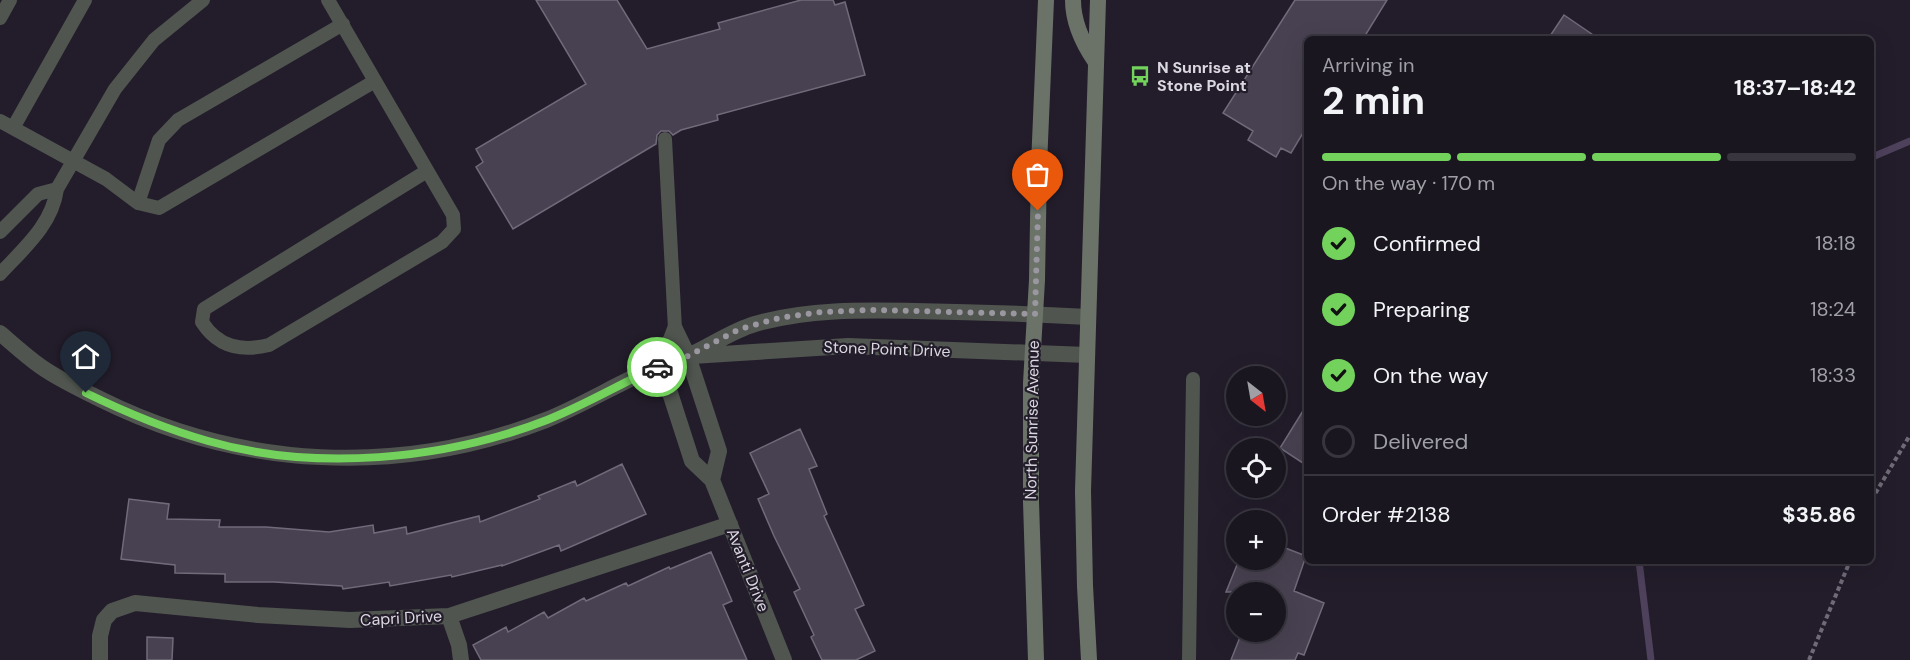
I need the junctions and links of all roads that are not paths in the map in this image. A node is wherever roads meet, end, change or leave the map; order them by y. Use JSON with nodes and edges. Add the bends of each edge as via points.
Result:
{"nodes":[{"id":1,"x":10,"y":0,"type":"edge"},
{"id":2,"x":85,"y":0,"type":"edge"},
{"id":3,"x":203,"y":0,"type":"edge"},
{"id":4,"x":328,"y":0,"type":"edge"},
{"id":5,"x":1046,"y":0,"type":"edge"},
{"id":6,"x":1074,"y":0,"type":"edge"},
{"id":7,"x":1098,"y":0,"type":"edge"},
{"id":8,"x":0,"y":18,"type":"edge"},
{"id":9,"x":343,"y":24,"type":"junction"},
{"id":10,"x":1095,"y":60,"type":"junction"},
{"id":11,"x":375,"y":81,"type":"junction"},
{"id":12,"x":0,"y":121,"type":"edge"},
{"id":13,"x":13,"y":128,"type":"junction"},
{"id":14,"x":665,"y":139,"type":"dead end"},
{"id":15,"x":73,"y":162,"type":"junction"},
{"id":16,"x":427,"y":171,"type":"junction"},
{"id":17,"x":57,"y":189,"type":"junction"},
{"id":18,"x":138,"y":203,"type":"junction"},
{"id":19,"x":0,"y":232,"type":"edge"},
{"id":20,"x":0,"y":274,"type":"edge"},
{"id":21,"x":1035,"y":314,"type":"junction"},
{"id":22,"x":1088,"y":317,"type":"junction"},
{"id":23,"x":675,"y":329,"type":"junction"},
{"id":24,"x":0,"y":333,"type":"edge"},
{"id":25,"x":1033,"y":354,"type":"junction"},
{"id":26,"x":1087,"y":355,"type":"junction"},
{"id":27,"x":688,"y":356,"type":"junction"},
{"id":28,"x":661,"y":365,"type":"junction"},
{"id":29,"x":1193,"y":378,"type":"dead end"},
{"id":30,"x":712,"y":429,"type":"junction"},
{"id":31,"x":684,"y":438,"type":"junction"},
{"id":32,"x":712,"y":480,"type":"junction"},
{"id":33,"x":730,"y":524,"type":"junction"},
{"id":34,"x":449,"y":616,"type":"junction"},
{"id":35,"x":100,"y":660,"type":"edge"},
{"id":36,"x":461,"y":660,"type":"edge"},
{"id":37,"x":784,"y":660,"type":"edge"},
{"id":38,"x":1036,"y":660,"type":"edge"},
{"id":39,"x":1089,"y":660,"type":"edge"},
{"id":40,"x":1189,"y":660,"type":"edge"}],
"edges":[{"from":1,"to":8,"type":"lane"},
{"from":2,"to":13,"type":"lane"},
{"from":3,"to":15,"type":"lane","via":[[154,40],[115,89]]},
{"from":4,"to":9,"type":"lane"},
{"from":5,"to":21,"type":"main road","name":"North Sunrise Avenue"},
{"from":6,"to":10,"type":"main road","via":[[1073,14],[1083,43]]},
{"from":7,"to":10,"type":"main road"},
{"from":9,"to":11,"type":"lane"},
{"from":9,"to":18,"type":"lane","via":[[178,120],[159,140]]},
{"from":10,"to":22,"type":"main road"},
{"from":11,"to":16,"type":"lane"},
{"from":11,"to":18,"type":"lane","via":[[159,208]]},
{"from":12,"to":13,"type":"lane"},
{"from":13,"to":15,"type":"lane"},
{"from":14,"to":23,"type":"lane"},
{"from":15,"to":17,"type":"lane"},
{"from":15,"to":18,"type":"lane","via":[[106,179]]},
{"from":16,"to":16,"type":"lane","via":[[453,214],[454,229],[442,242],[269,345],[236,347],[211,336],[202,322],[204,309]]},
{"from":17,"to":19,"type":"lane","via":[[38,194]]},
{"from":17,"to":20,"type":"lane","via":[[55,204],[42,228]]},
{"from":21,"to":22,"type":"street","name":"Stone Point Drive"},
{"from":21,"to":25,"type":"main road","name":"North Sunrise Avenue"},
{"from":21,"to":27,"type":"street","name":"Stone Point Drive","via":[[821,312],[752,324]]},
{"from":22,"to":26,"type":"main road"},
{"from":23,"to":27,"type":"street"},
{"from":23,"to":28,"type":"street"},
{"from":24,"to":28,"type":"street","name":"Stone Point Drive","via":[[40,366],[125,412],[209,441],[324,458],[406,454],[477,442],[580,406]]},
{"from":25,"to":26,"type":"street","name":"Stone Point Drive"},
{"from":25,"to":27,"type":"street","name":"Stone Point Drive","via":[[848,346]]},
{"from":25,"to":38,"type":"main road","name":"North Sunrise Avenue","via":[[1031,502]]},
{"from":26,"to":39,"type":"main road","via":[[1083,522]]},
{"from":27,"to":28,"type":"street","name":"Stone Point Drive"},
{"from":27,"to":30,"type":"street"},
{"from":28,"to":31,"type":"street","name":"Avanti Drive"},
{"from":29,"to":40,"type":"lane"},
{"from":30,"to":31,"type":"street"},
{"from":30,"to":32,"type":"street","via":[[719,451]]},
{"from":31,"to":32,"type":"street","name":"Avanti Drive","via":[[692,461]]},
{"from":32,"to":33,"type":"street","name":"Avanti Drive"},
{"from":33,"to":34,"type":"street","name":"Capri Drive"},
{"from":33,"to":37,"type":"street","name":"Avanti Drive"},
{"from":34,"to":35,"type":"street","name":"Capri Drive","via":[[350,620],[135,603],[112,611],[104,620],[99,636]]},
{"from":34,"to":36,"type":"street"}]}
